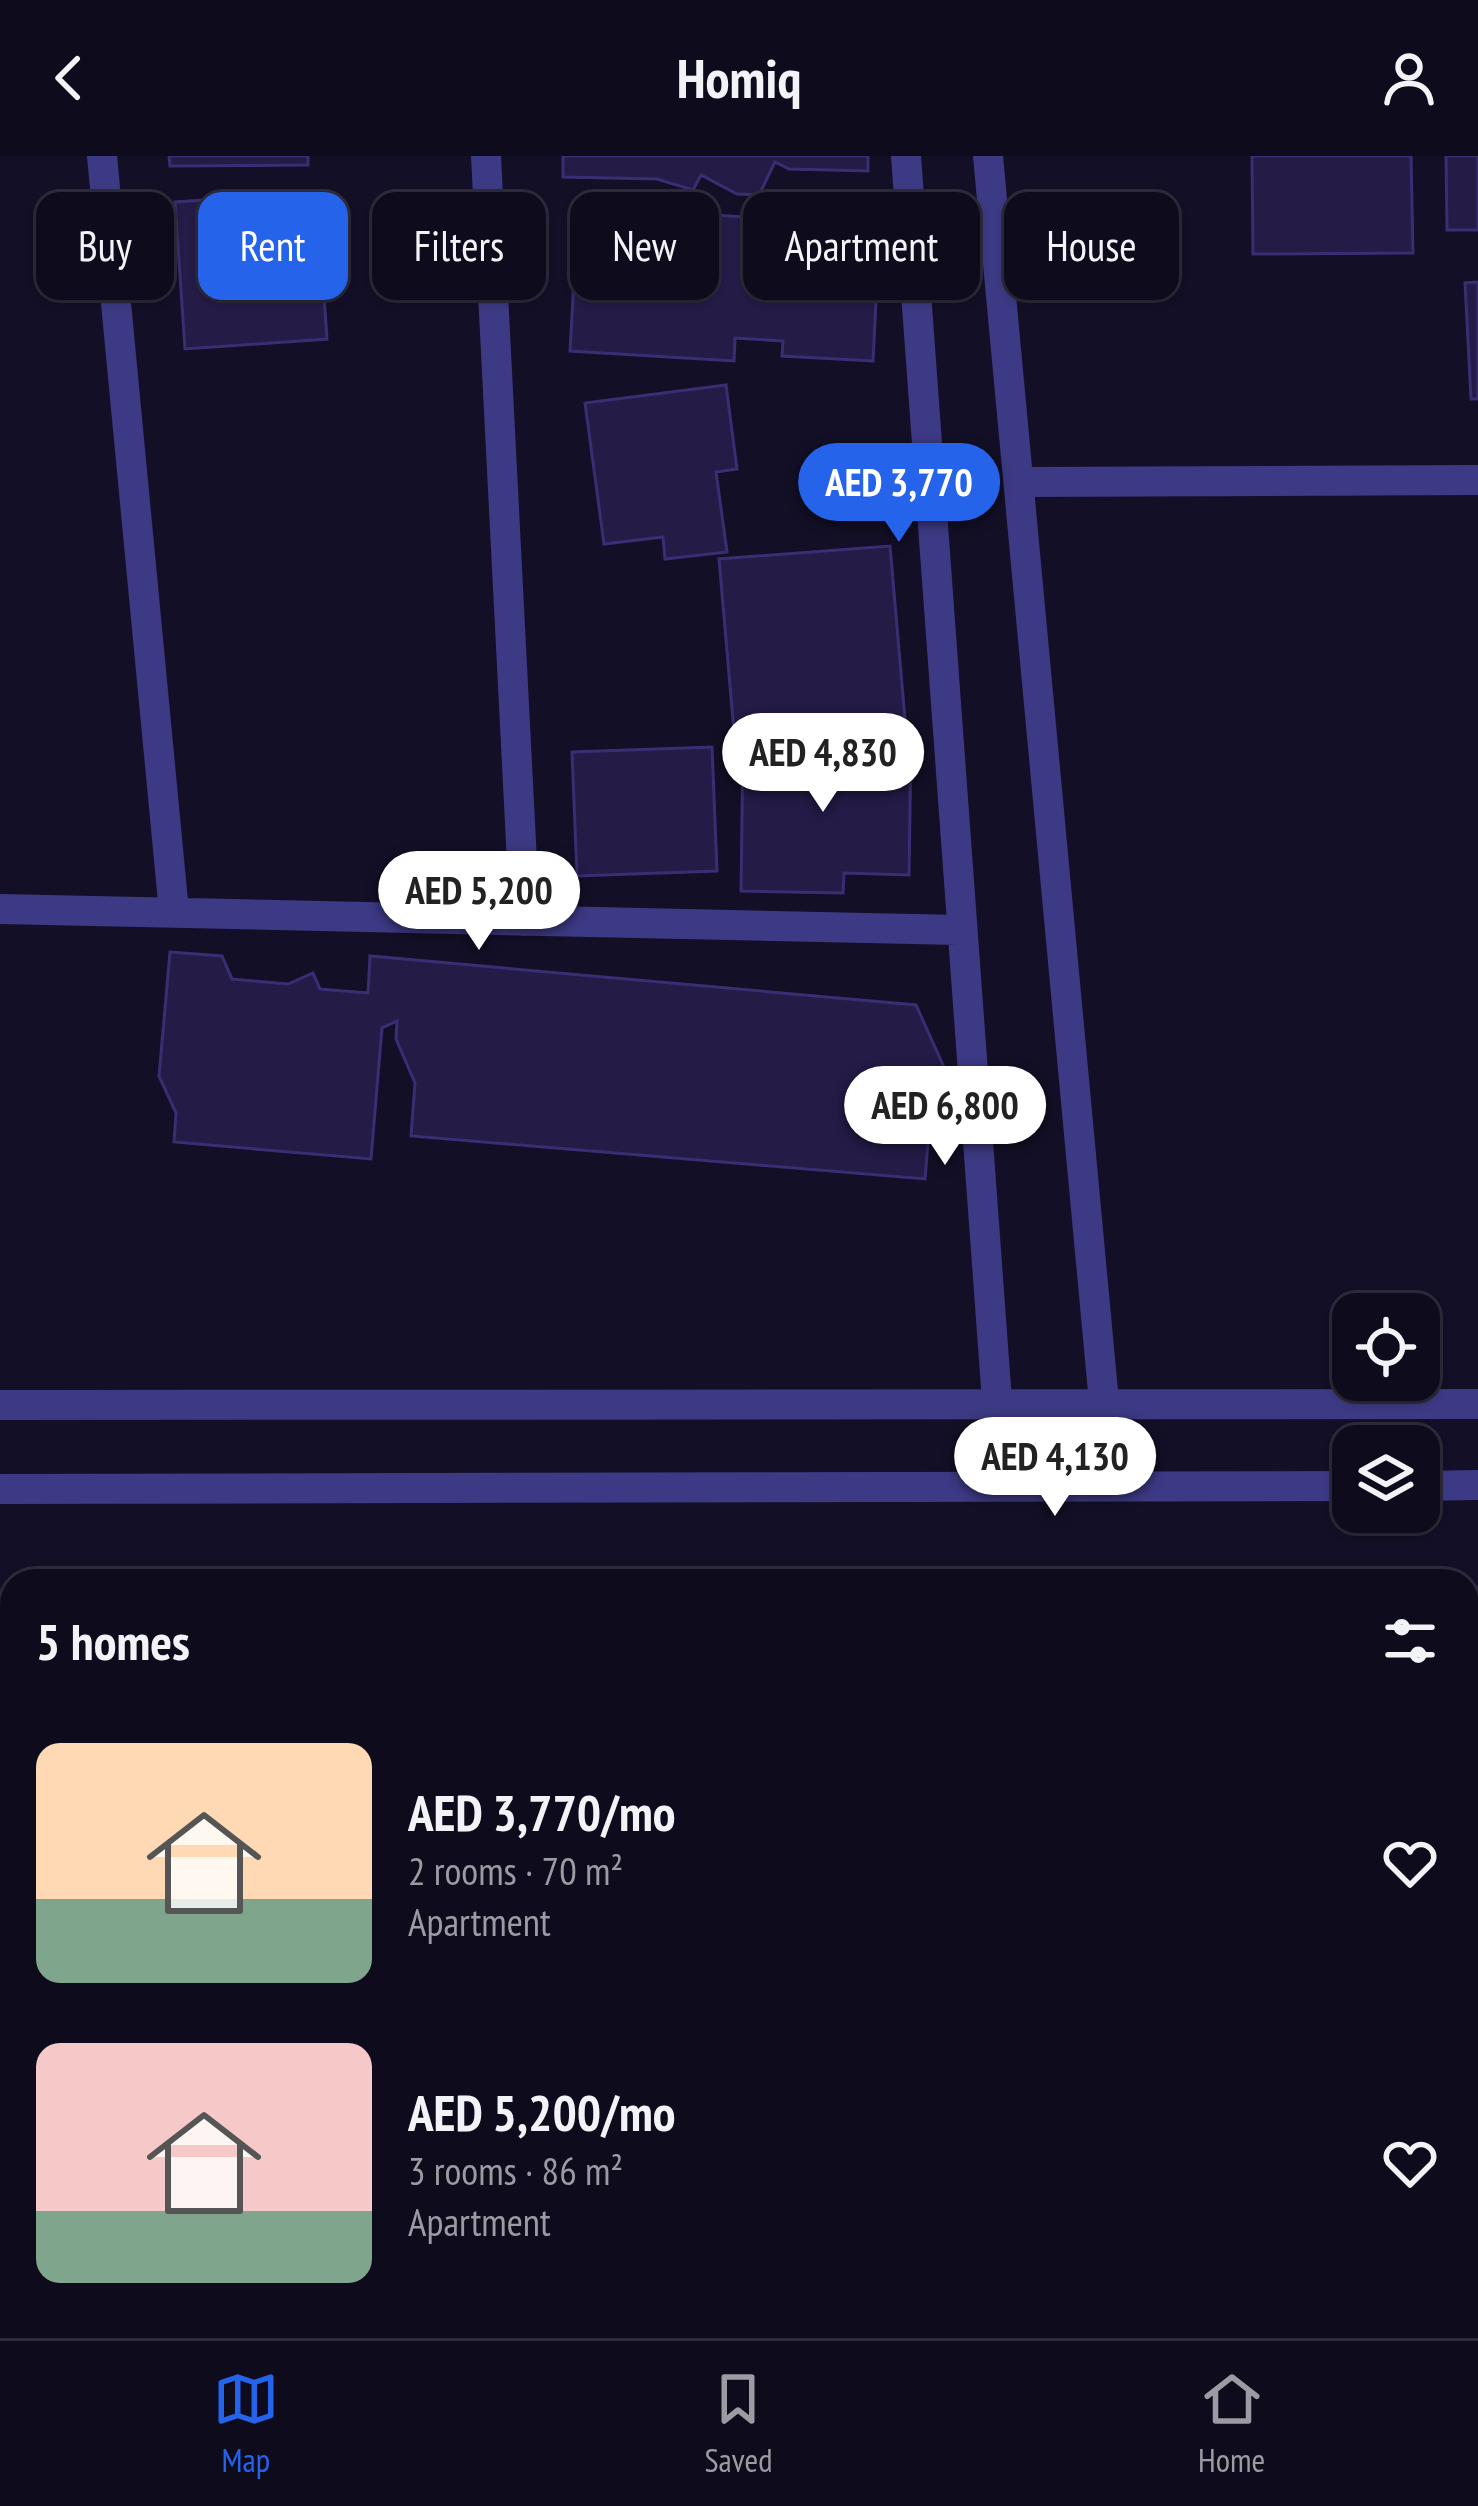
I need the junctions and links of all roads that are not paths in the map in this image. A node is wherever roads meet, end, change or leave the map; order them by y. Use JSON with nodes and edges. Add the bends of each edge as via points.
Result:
{"nodes":[{"id":1,"x":102,"y":156,"type":"edge"},
{"id":2,"x":486,"y":156,"type":"edge"},
{"id":3,"x":906,"y":156,"type":"edge"},
{"id":4,"x":988,"y":156,"type":"edge"},
{"id":5,"x":1478,"y":480,"type":"edge"},
{"id":6,"x":1019,"y":482,"type":"junction"},
{"id":7,"x":0,"y":909,"type":"edge"},
{"id":8,"x":174,"y":913,"type":"junction"},
{"id":9,"x":525,"y":921,"type":"junction"},
{"id":10,"x":959,"y":930,"type":"junction"},
{"id":11,"x":997,"y":1401,"type":"junction"},
{"id":12,"x":1104,"y":1402,"type":"junction"},
{"id":13,"x":1478,"y":1404,"type":"edge"},
{"id":14,"x":0,"y":1405,"type":"edge"},
{"id":15,"x":1057,"y":1486,"type":"junction"},
{"id":16,"x":1332,"y":1486,"type":"edge"},
{"id":17,"x":1440,"y":1486,"type":"edge"},
{"id":18,"x":1478,"y":1486,"type":"edge"},
{"id":19,"x":0,"y":1489,"type":"edge"}],
"edges":[{"from":1,"to":8,"type":"street"},
{"from":2,"to":9,"type":"street"},
{"from":3,"to":10,"type":"street"},
{"from":4,"to":6,"type":"street"},
{"from":5,"to":6,"type":"street"},
{"from":6,"to":12,"type":"street"},
{"from":7,"to":8,"type":"street"},
{"from":8,"to":9,"type":"street"},
{"from":9,"to":10,"type":"street"},
{"from":10,"to":11,"type":"street"},
{"from":11,"to":12,"type":"street"},
{"from":11,"to":14,"type":"street"},
{"from":11,"to":15,"type":"street"},
{"from":12,"to":13,"type":"street"},
{"from":12,"to":15,"type":"street"},
{"from":15,"to":16,"type":"street"},
{"from":15,"to":19,"type":"street"},
{"from":17,"to":18,"type":"street"}]}
